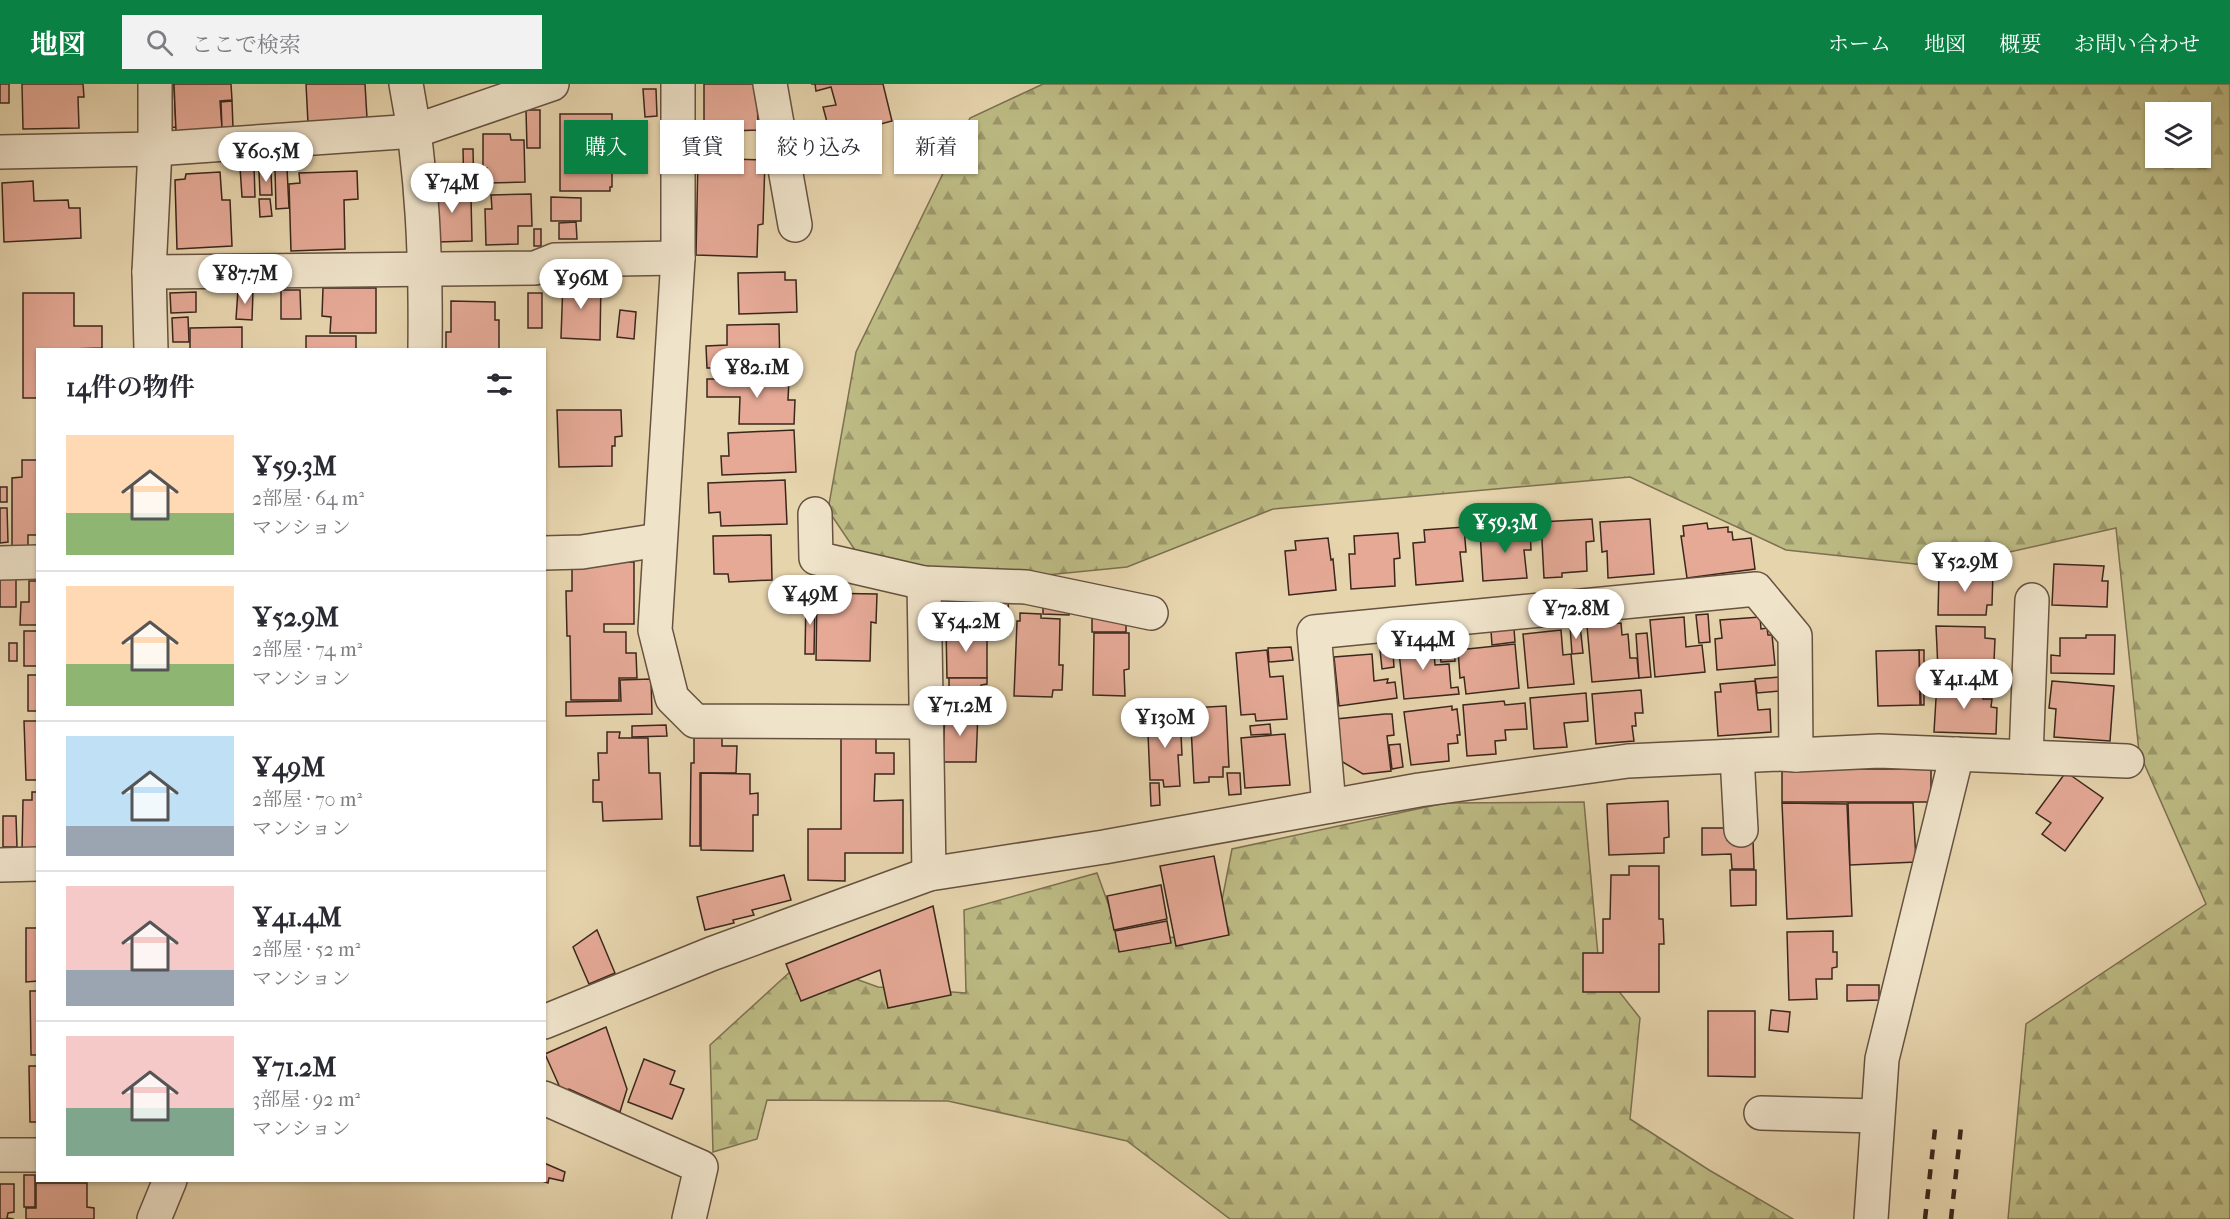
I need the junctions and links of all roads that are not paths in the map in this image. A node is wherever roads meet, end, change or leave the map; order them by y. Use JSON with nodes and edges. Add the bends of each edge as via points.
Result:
{"nodes":[{"id":1,"x":155,"y":84,"type":"edge"},
{"id":2,"x":406,"y":84,"type":"edge"},
{"id":3,"x":552,"y":84,"type":"edge"},
{"id":4,"x":678,"y":84,"type":"edge"},
{"id":5,"x":770,"y":84,"type":"edge"},
{"id":6,"x":415,"y":131,"type":"junction"},
{"id":7,"x":155,"y":149,"type":"junction"},
{"id":8,"x":0,"y":152,"type":"edge"},
{"id":9,"x":795,"y":225,"type":"dead end"},
{"id":10,"x":678,"y":258,"type":"junction"},
{"id":11,"x":426,"y":269,"type":"junction"},
{"id":12,"x":149,"y":272,"type":"junction"},
{"id":13,"x":151,"y":348,"type":"edge"},
{"id":14,"x":425,"y":348,"type":"edge"},
{"id":15,"x":816,"y":514,"type":"dead end"},
{"id":16,"x":659,"y":540,"type":"junction"},
{"id":17,"x":546,"y":552,"type":"edge"},
{"id":18,"x":36,"y":562,"type":"edge"},
{"id":19,"x":0,"y":563,"type":"edge"},
{"id":20,"x":924,"y":583,"type":"junction"},
{"id":21,"x":2031,"y":600,"type":"dead end"},
{"id":22,"x":1151,"y":613,"type":"dead end"},
{"id":23,"x":925,"y":722,"type":"junction"},
{"id":24,"x":1957,"y":754,"type":"junction"},
{"id":25,"x":1796,"y":755,"type":"junction"},
{"id":26,"x":1737,"y":756,"type":"junction"},
{"id":27,"x":2026,"y":757,"type":"junction"},
{"id":28,"x":2127,"y":761,"type":"dead end"},
{"id":29,"x":1329,"y":806,"type":"junction"},
{"id":30,"x":1741,"y":830,"type":"dead end"},
{"id":31,"x":36,"y":864,"type":"edge"},
{"id":32,"x":0,"y":865,"type":"edge"},
{"id":33,"x":929,"y":874,"type":"junction"},
{"id":34,"x":546,"y":1021,"type":"edge"},
{"id":35,"x":546,"y":1099,"type":"edge"},
{"id":36,"x":1761,"y":1113,"type":"dead end"},
{"id":37,"x":1878,"y":1116,"type":"junction"},
{"id":38,"x":0,"y":1155,"type":"edge"},
{"id":39,"x":36,"y":1155,"type":"edge"},
{"id":40,"x":169,"y":1182,"type":"edge"},
{"id":41,"x":154,"y":1219,"type":"edge"},
{"id":42,"x":689,"y":1219,"type":"edge"},
{"id":43,"x":1871,"y":1219,"type":"edge"}],
"edges":[{"from":1,"to":7,"type":"street"},
{"from":2,"to":6,"type":"street"},
{"from":3,"to":6,"type":"street"},
{"from":4,"to":10,"type":"street"},
{"from":5,"to":9,"type":"street"},
{"from":6,"to":7,"type":"street"},
{"from":6,"to":11,"type":"street"},
{"from":7,"to":8,"type":"street"},
{"from":7,"to":12,"type":"street"},
{"from":10,"to":11,"type":"street","via":[[555,260],[535,268]]},
{"from":10,"to":16,"type":"street"},
{"from":11,"to":12,"type":"street"},
{"from":11,"to":14,"type":"street"},
{"from":12,"to":13,"type":"street"},
{"from":15,"to":20,"type":"street","via":[[816,558]]},
{"from":16,"to":17,"type":"street","via":[[582,552]]},
{"from":16,"to":23,"type":"street","via":[[655,630],[672,698],[695,721]]},
{"from":18,"to":19,"type":"street"},
{"from":20,"to":22,"type":"street","via":[[1026,587]]},
{"from":20,"to":23,"type":"street"},
{"from":21,"to":27,"type":"street"},
{"from":23,"to":33,"type":"street"},
{"from":24,"to":25,"type":"street","via":[[1879,751]]},
{"from":24,"to":27,"type":"street"},
{"from":24,"to":37,"type":"street","via":[[1882,1059]]},
{"from":25,"to":26,"type":"street"},
{"from":25,"to":29,"type":"street","via":[[1795,636],[1756,589],[1314,632]]},
{"from":26,"to":29,"type":"street","via":[[1628,761]]},
{"from":26,"to":30,"type":"street"},
{"from":27,"to":28,"type":"street"},
{"from":29,"to":33,"type":"street"},
{"from":31,"to":32,"type":"street"},
{"from":33,"to":34,"type":"street","via":[[711,954]]},
{"from":35,"to":42,"type":"street","via":[[701,1167]]},
{"from":36,"to":37,"type":"street"},
{"from":37,"to":43,"type":"street"},
{"from":38,"to":39,"type":"street"},
{"from":40,"to":41,"type":"street"}]}
